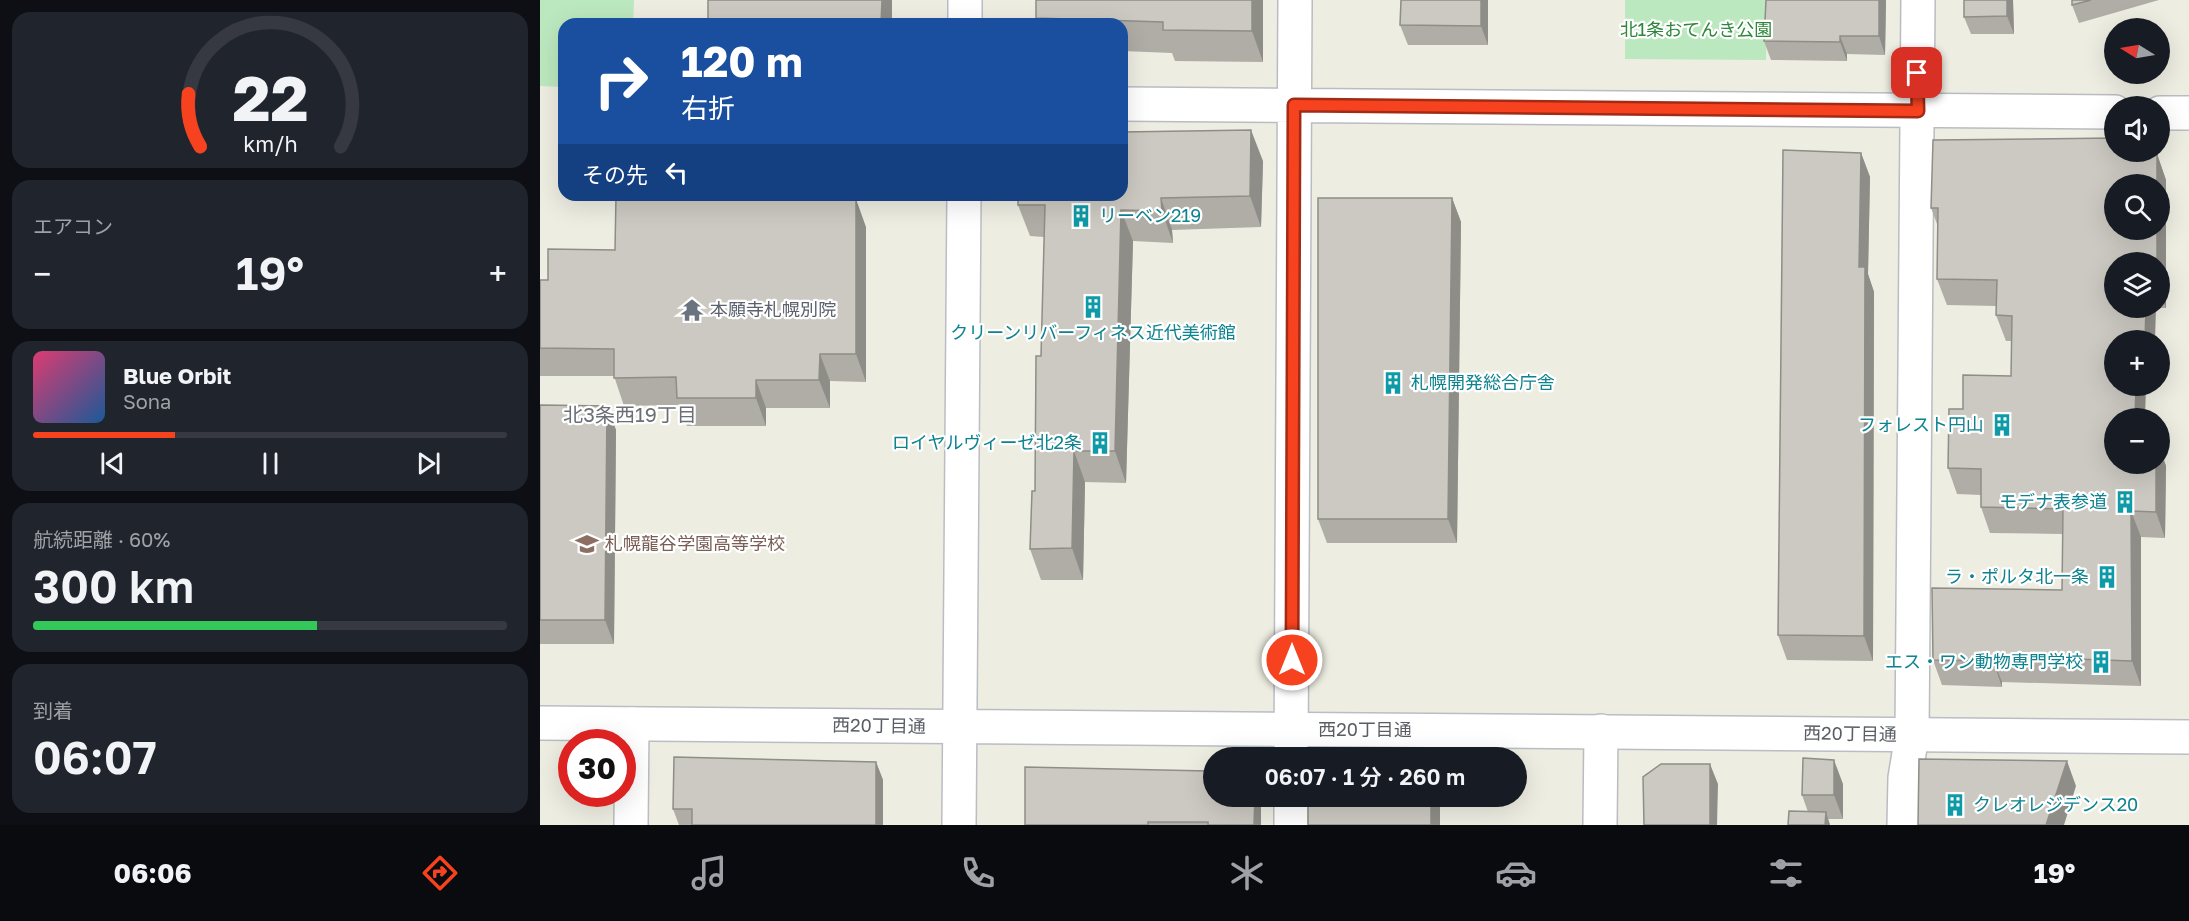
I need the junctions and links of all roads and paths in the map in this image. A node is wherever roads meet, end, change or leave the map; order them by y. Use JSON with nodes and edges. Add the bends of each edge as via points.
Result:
{"nodes":[{"id":1,"x":965,"y":0,"type":"edge"},
{"id":2,"x":1294,"y":0,"type":"edge"},
{"id":3,"x":1918,"y":0,"type":"edge"},
{"id":4,"x":965,"y":18,"type":"edge"},
{"id":5,"x":1128,"y":104,"type":"edge"},
{"id":6,"x":1294,"y":105,"type":"junction"},
{"id":7,"x":1918,"y":111,"type":"junction"},
{"id":8,"x":2104,"y":112,"type":"edge"},
{"id":9,"x":2170,"y":113,"type":"edge"},
{"id":10,"x":2189,"y":113,"type":"edge"},
{"id":11,"x":964,"y":201,"type":"edge"},
{"id":12,"x":540,"y":723,"type":"edge"},
{"id":13,"x":632,"y":724,"type":"junction"},
{"id":14,"x":960,"y":727,"type":"junction"},
{"id":15,"x":1601,"y":731,"type":"junction"},
{"id":16,"x":1912,"y":735,"type":"junction"},
{"id":17,"x":2189,"y":737,"type":"edge"},
{"id":18,"x":1292,"y":743,"type":"edge"},
{"id":19,"x":1291,"y":807,"type":"edge"},
{"id":20,"x":631,"y":825,"type":"edge"},
{"id":21,"x":959,"y":825,"type":"edge"},
{"id":22,"x":1291,"y":825,"type":"edge"},
{"id":23,"x":1600,"y":825,"type":"edge"},
{"id":24,"x":1904,"y":825,"type":"edge"}],
"edges":[{"from":1,"to":4,"type":"street"},
{"from":2,"to":6,"type":"street"},
{"from":3,"to":7,"type":"street"},
{"from":5,"to":6,"type":"street"},
{"from":6,"to":7,"type":"street"},
{"from":6,"to":18,"type":"street"},
{"from":7,"to":8,"type":"street"},
{"from":7,"to":16,"type":"street"},
{"from":9,"to":10,"type":"street"},
{"from":11,"to":14,"type":"street"},
{"from":12,"to":13,"type":"street","name":"西20丁目通"},
{"from":13,"to":14,"type":"street","name":"西20丁目通"},
{"from":13,"to":20,"type":"street"},
{"from":14,"to":18,"type":"street","name":"西20丁目通"},
{"from":14,"to":21,"type":"street"},
{"from":15,"to":16,"type":"street","name":"西20丁目通"},
{"from":15,"to":18,"type":"street","name":"西20丁目通"},
{"from":15,"to":23,"type":"street"},
{"from":16,"to":17,"type":"street","name":"西20丁目通"},
{"from":16,"to":24,"type":"street","via":[[1905,778]]},
{"from":19,"to":22,"type":"street"}]}
